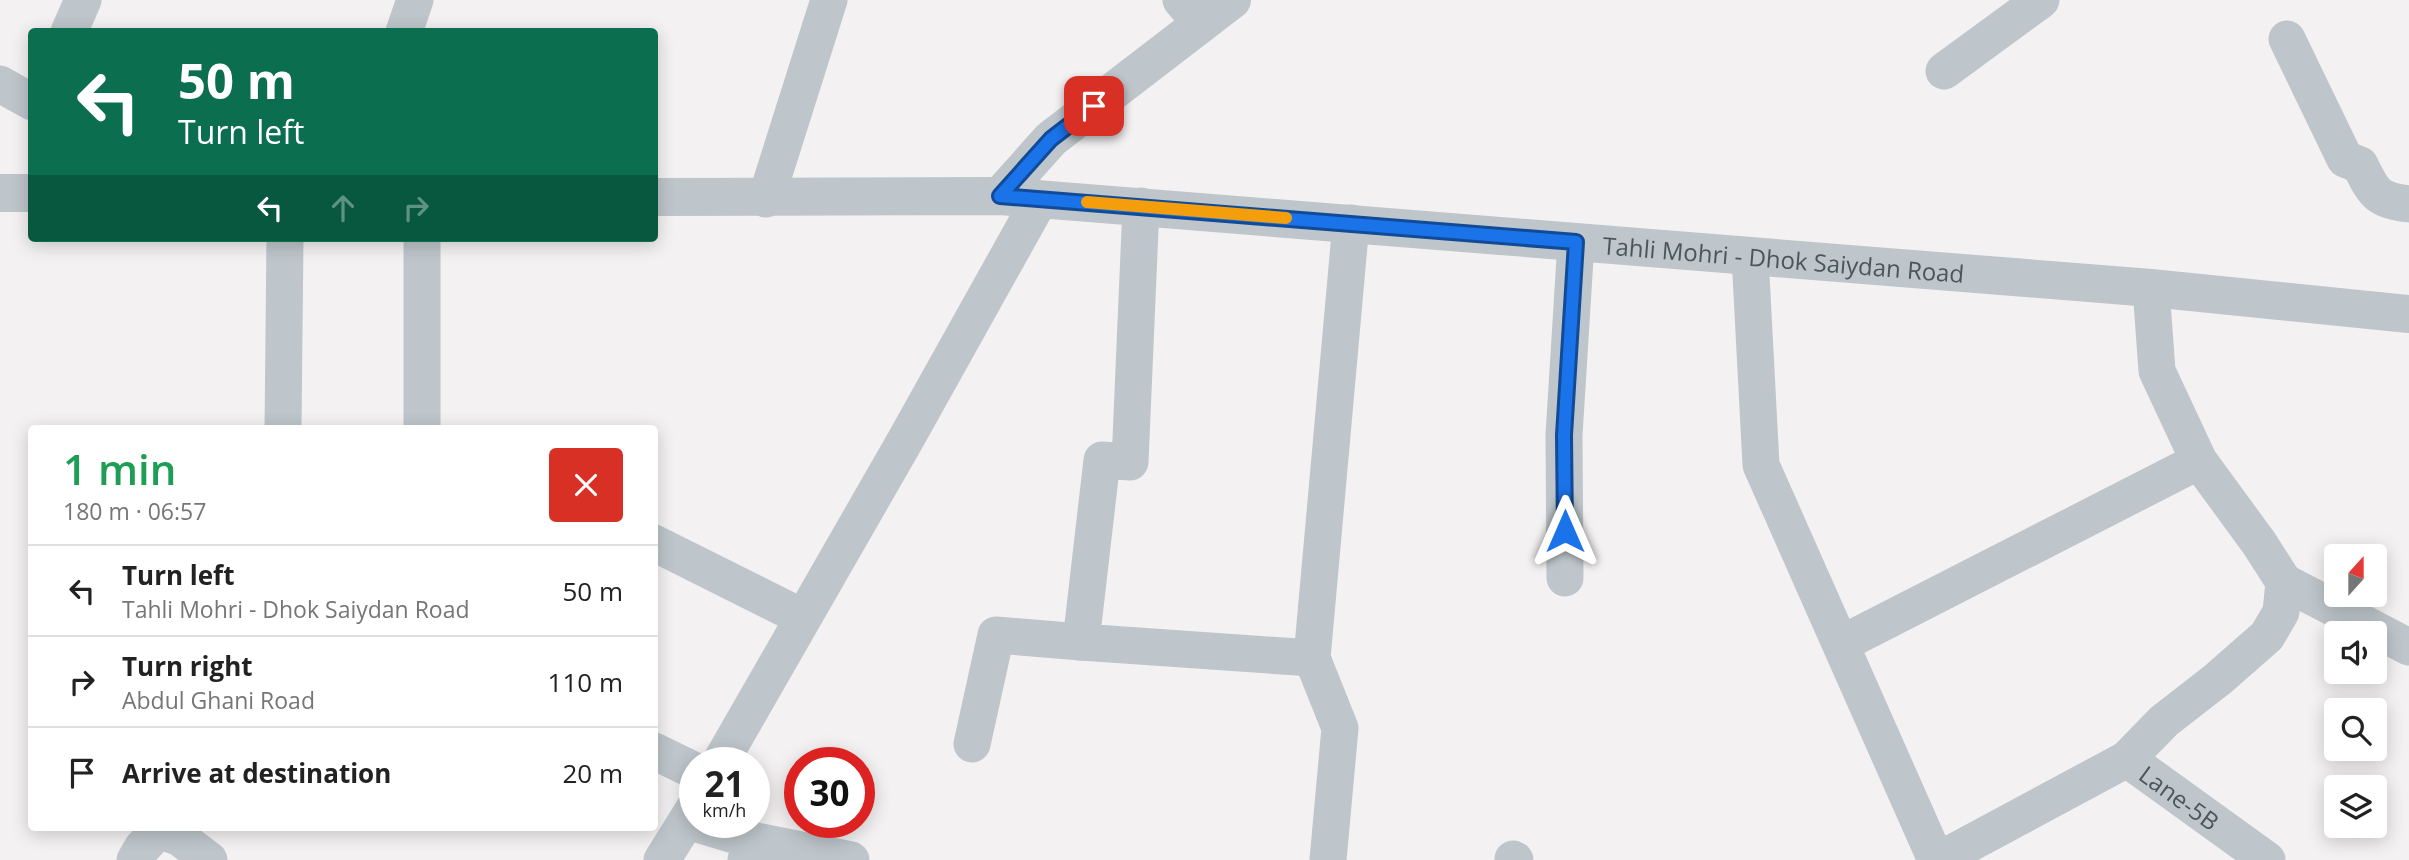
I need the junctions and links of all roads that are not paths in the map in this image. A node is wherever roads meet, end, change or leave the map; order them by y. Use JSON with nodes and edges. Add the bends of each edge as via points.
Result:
{"nodes":[{"id":1,"x":83,"y":0,"type":"edge"},
{"id":2,"x":415,"y":0,"type":"edge"},
{"id":3,"x":829,"y":0,"type":"edge"},
{"id":4,"x":1232,"y":0,"type":"edge"},
{"id":5,"x":2041,"y":0,"type":"edge"},
{"id":6,"x":1191,"y":12,"type":"edge"},
{"id":7,"x":71,"y":28,"type":"edge"},
{"id":8,"x":405,"y":28,"type":"edge"},
{"id":9,"x":2287,"y":39,"type":"dead end"},
{"id":10,"x":1944,"y":71,"type":"dead end"},
{"id":11,"x":0,"y":84,"type":"edge"},
{"id":12,"x":28,"y":100,"type":"edge"},
{"id":13,"x":0,"y":193,"type":"edge"},
{"id":14,"x":28,"y":193,"type":"edge"},
{"id":15,"x":1000,"y":196,"type":"junction"},
{"id":16,"x":658,"y":197,"type":"edge"},
{"id":17,"x":766,"y":199,"type":"junction"},
{"id":18,"x":1040,"y":199,"type":"junction"},
{"id":19,"x":2409,"y":204,"type":"edge"},
{"id":20,"x":1141,"y":206,"type":"junction"},
{"id":21,"x":1351,"y":223,"type":"junction"},
{"id":22,"x":285,"y":242,"type":"edge"},
{"id":23,"x":422,"y":242,"type":"edge"},
{"id":24,"x":1576,"y":242,"type":"junction"},
{"id":25,"x":1750,"y":256,"type":"junction"},
{"id":26,"x":2151,"y":288,"type":"junction"},
{"id":27,"x":2409,"y":314,"type":"edge"},
{"id":28,"x":283,"y":425,"type":"edge"},
{"id":29,"x":422,"y":425,"type":"edge"},
{"id":30,"x":2199,"y":461,"type":"junction"},
{"id":31,"x":658,"y":545,"type":"edge"},
{"id":32,"x":1565,"y":578,"type":"dead end"},
{"id":33,"x":2284,"y":582,"type":"junction"},
{"id":34,"x":802,"y":617,"type":"junction"},
{"id":35,"x":1081,"y":642,"type":"junction"},
{"id":36,"x":1841,"y":644,"type":"junction"},
{"id":37,"x":2409,"y":647,"type":"edge"},
{"id":38,"x":1312,"y":658,"type":"junction"},
{"id":39,"x":972,"y":744,"type":"dead end"},
{"id":40,"x":729,"y":747,"type":"edge"},
{"id":41,"x":658,"y":753,"type":"edge"},
{"id":42,"x":2127,"y":759,"type":"junction"},
{"id":43,"x":679,"y":763,"type":"edge"},
{"id":44,"x":158,"y":831,"type":"edge"},
{"id":45,"x":182,"y":833,"type":"edge"},
{"id":46,"x":679,"y":833,"type":"edge"},
{"id":47,"x":730,"y":838,"type":"edge"},
{"id":48,"x":749,"y":850,"type":"edge"},
{"id":49,"x":135,"y":860,"type":"edge"},
{"id":50,"x":209,"y":860,"type":"edge"},
{"id":51,"x":662,"y":860,"type":"edge"},
{"id":52,"x":851,"y":860,"type":"edge"},
{"id":53,"x":1328,"y":860,"type":"edge"},
{"id":54,"x":1938,"y":860,"type":"edge"},
{"id":55,"x":2267,"y":860,"type":"edge"}],
"edges":[{"from":1,"to":7,"type":"street"},
{"from":2,"to":8,"type":"street"},
{"from":3,"to":17,"type":"street"},
{"from":4,"to":6,"type":"street"},
{"from":5,"to":10,"type":"street"},
{"from":6,"to":15,"type":"street","via":[[1051,139]]},
{"from":9,"to":19,"type":"street","via":[[2346,159],[2360,165],[2380,198]]},
{"from":11,"to":12,"type":"street"},
{"from":13,"to":14,"type":"street"},
{"from":15,"to":17,"type":"street","name":"Tahli Mohri - Dhok Saiydan Road"},
{"from":15,"to":18,"type":"street","name":"Tahli Mohri - Dhok Saiydan Road"},
{"from":16,"to":17,"type":"street","name":"Tahli Mohri - Dhok Saiydan Road"},
{"from":18,"to":20,"type":"street","name":"Tahli Mohri - Dhok Saiydan Road"},
{"from":18,"to":34,"type":"street"},
{"from":20,"to":21,"type":"street","name":"Tahli Mohri - Dhok Saiydan Road"},
{"from":20,"to":35,"type":"street","via":[[1130,462],[1102,460]]},
{"from":21,"to":24,"type":"street","name":"Tahli Mohri - Dhok Saiydan Road"},
{"from":21,"to":38,"type":"street"},
{"from":22,"to":28,"type":"street"},
{"from":23,"to":29,"type":"street"},
{"from":24,"to":25,"type":"street","name":"Tahli Mohri - Dhok Saiydan Road"},
{"from":24,"to":32,"type":"street","via":[[1564,435]]},
{"from":25,"to":26,"type":"street","name":"Tahli Mohri - Dhok Saiydan Road"},
{"from":25,"to":36,"type":"street","via":[[1761,465]]},
{"from":26,"to":27,"type":"street","name":"Tahli Mohri - Dhok Saiydan Road"},
{"from":26,"to":30,"type":"street","via":[[2157,371]]},
{"from":30,"to":33,"type":"street"},
{"from":30,"to":36,"type":"street"},
{"from":31,"to":34,"type":"street"},
{"from":33,"to":37,"type":"street"},
{"from":33,"to":42,"type":"street","via":[[2281,612],[2267,636],[2164,721]]},
{"from":34,"to":40,"type":"street"},
{"from":35,"to":38,"type":"street"},
{"from":35,"to":39,"type":"street","via":[[996,635]]},
{"from":36,"to":54,"type":"street"},
{"from":38,"to":53,"type":"street","via":[[1340,728]]},
{"from":41,"to":43,"type":"street"},
{"from":42,"to":54,"type":"street"},
{"from":42,"to":55,"type":"street","name":"Lane-5B"},
{"from":44,"to":49,"type":"street"},
{"from":45,"to":50,"type":"street"},
{"from":46,"to":51,"type":"street"},
{"from":47,"to":48,"type":"street"},
{"from":48,"to":52,"type":"street"}]}
